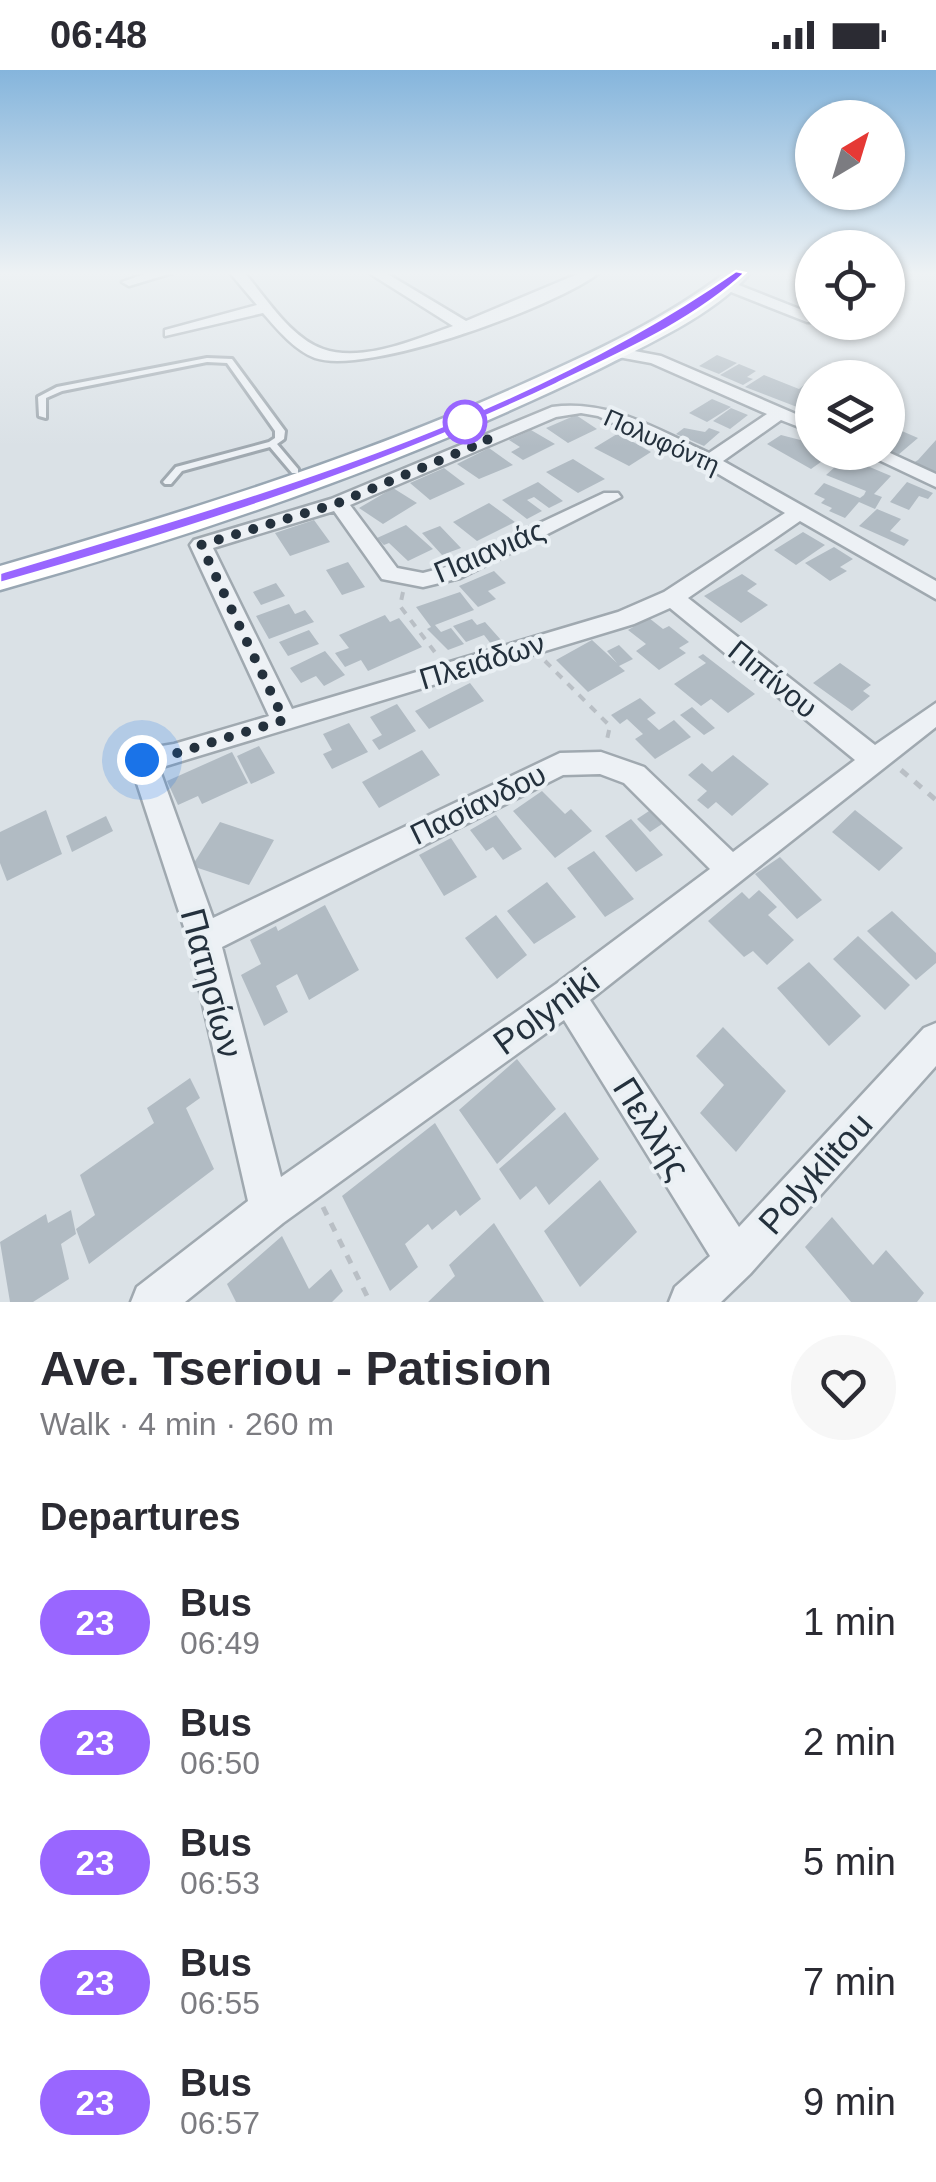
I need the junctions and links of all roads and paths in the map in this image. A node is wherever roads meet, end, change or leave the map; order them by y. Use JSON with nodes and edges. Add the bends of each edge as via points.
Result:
{"nodes":[{"id":1,"x":179,"y":330,"type":"edge"},
{"id":2,"x":293,"y":330,"type":"edge"},
{"id":3,"x":450,"y":330,"type":"edge"},
{"id":4,"x":627,"y":330,"type":"edge"},
{"id":5,"x":647,"y":330,"type":"edge"},
{"id":6,"x":170,"y":333,"type":"dead end"},
{"id":7,"x":624,"y":346,"type":"junction"},
{"id":8,"x":655,"y":359,"type":"junction"},
{"id":9,"x":780,"y":413,"type":"junction"},
{"id":10,"x":44,"y":416,"type":"dead end"},
{"id":11,"x":795,"y":420,"type":"edge"},
{"id":12,"x":272,"y":444,"type":"junction"},
{"id":13,"x":710,"y":460,"type":"junction"},
{"id":14,"x":905,"y":467,"type":"edge"},
{"id":15,"x":295,"y":472,"type":"junction"},
{"id":16,"x":936,"y":481,"type":"edge"},
{"id":17,"x":168,"y":482,"type":"dead end"},
{"id":18,"x":611,"y":497,"type":"dead end"},
{"id":19,"x":338,"y":503,"type":"junction"},
{"id":20,"x":800,"y":512,"type":"junction"},
{"id":21,"x":0,"y":558,"type":"edge"},
{"id":22,"x":407,"y":577,"type":"junction"},
{"id":23,"x":0,"y":578,"type":"edge"},
{"id":24,"x":936,"y":591,"type":"edge"},
{"id":25,"x":672,"y":598,"type":"junction"},
{"id":26,"x":531,"y":646,"type":"junction"},
{"id":27,"x":448,"y":671,"type":"junction"},
{"id":28,"x":936,"y":713,"type":"edge"},
{"id":29,"x":284,"y":720,"type":"junction"},
{"id":30,"x":878,"y":757,"type":"junction"},
{"id":31,"x":142,"y":760,"type":"joint"},
{"id":32,"x":601,"y":763,"type":"junction"},
{"id":33,"x":936,"y":800,"type":"edge"},
{"id":34,"x":733,"y":872,"type":"junction"},
{"id":35,"x":204,"y":939,"type":"junction"},
{"id":36,"x":568,"y":996,"type":"junction"},
{"id":37,"x":936,"y":1040,"type":"edge"},
{"id":38,"x":310,"y":1180,"type":"junction"},
{"id":39,"x":270,"y":1209,"type":"junction"},
{"id":40,"x":736,"y":1260,"type":"junction"},
{"id":41,"x":152,"y":1302,"type":"edge"},
{"id":42,"x":370,"y":1302,"type":"edge"},
{"id":43,"x":690,"y":1302,"type":"edge"}],
"edges":[{"from":1,"to":6,"type":"street"},
{"from":2,"to":3,"type":"street","via":[[332,358],[370,356]]},
{"from":4,"to":15,"type":"main road","via":[[420,426]]},
{"from":5,"to":7,"type":"main road"},
{"from":7,"to":8,"type":"street"},
{"from":7,"to":8,"type":"street"},
{"from":7,"to":23,"type":"main road","via":[[384,456]]},
{"from":8,"to":9,"type":"street"},
{"from":9,"to":11,"type":"street"},
{"from":9,"to":13,"type":"street"},
{"from":10,"to":12,"type":"lane","via":[[47,392],[222,359],[280,431]]},
{"from":12,"to":15,"type":"lane"},
{"from":12,"to":17,"type":"lane","via":[[179,469]]},
{"from":13,"to":19,"type":"street","name":"Πολυφόντη","via":[[580,408],[552,412]]},
{"from":13,"to":20,"type":"street","name":"Πολυφόντη"},
{"from":14,"to":16,"type":"street"},
{"from":15,"to":21,"type":"main road"},
{"from":18,"to":22,"type":"street","name":"Παιανιάς","via":[[452,573]]},
{"from":19,"to":22,"type":"street","name":"Παιανιάς","via":[[390,574]]},
{"from":19,"to":29,"type":"street","name":"Πολυφόντη","via":[[201,545]]},
{"from":20,"to":24,"type":"street","name":"Πολυφόντη"},
{"from":20,"to":25,"type":"street","name":"Πλειάδων"},
{"from":22,"to":27,"type":"path","via":[[400,606]]},
{"from":25,"to":26,"type":"street","name":"Πλειάδων"},
{"from":25,"to":30,"type":"street","name":"Πιπίνου"},
{"from":26,"to":27,"type":"street","name":"Πλειάδων"},
{"from":26,"to":32,"type":"path","via":[[610,726]]},
{"from":27,"to":29,"type":"street","name":"Πλειάδων"},
{"from":28,"to":30,"type":"street","name":"Polyniki"},
{"from":29,"to":31,"type":"street","name":"Πλειάδων"},
{"from":30,"to":33,"type":"path"},
{"from":30,"to":34,"type":"street","name":"Polyniki"},
{"from":31,"to":35,"type":"street","name":"Πατησίων"},
{"from":32,"to":34,"type":"street","via":[[634,775]]},
{"from":32,"to":35,"type":"street","name":"Πασίανδου","via":[[560,764]]},
{"from":34,"to":36,"type":"street","name":"Polyniki"},
{"from":35,"to":39,"type":"street","name":"Πατησίων"},
{"from":36,"to":38,"type":"street","name":"Polyniki"},
{"from":36,"to":40,"type":"street","name":"Πελλής"},
{"from":37,"to":40,"type":"street","name":"Polyklitou"},
{"from":38,"to":39,"type":"street","name":"Polyniki"},
{"from":38,"to":42,"type":"path"},
{"from":39,"to":41,"type":"street","name":"Polyniki"},
{"from":40,"to":43,"type":"street","name":"Polyklitou"}]}
